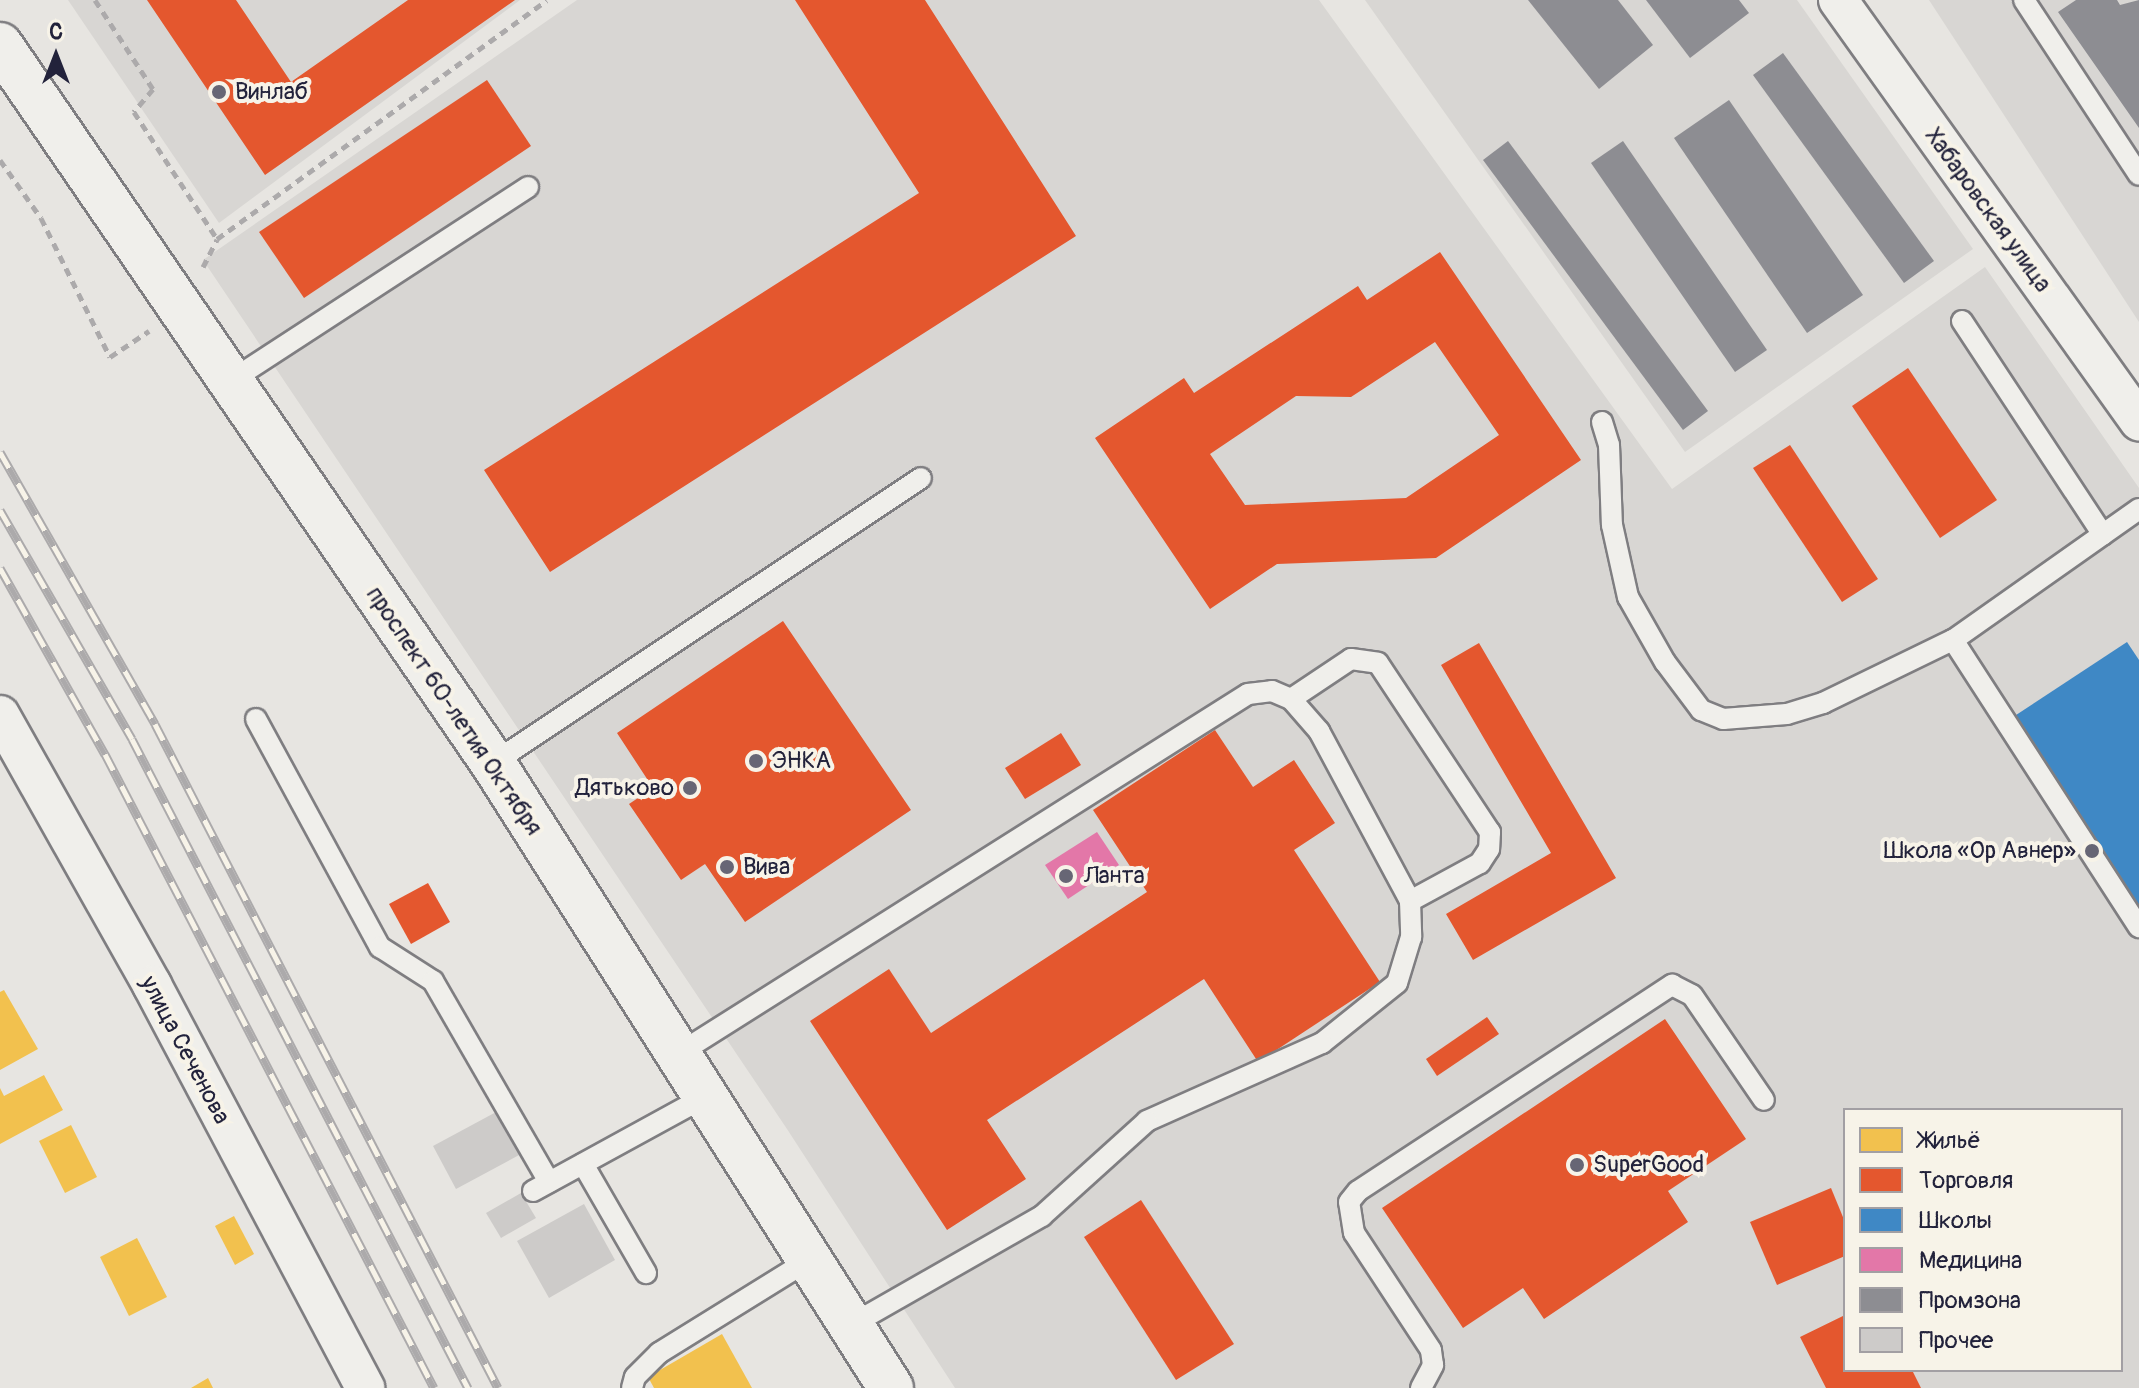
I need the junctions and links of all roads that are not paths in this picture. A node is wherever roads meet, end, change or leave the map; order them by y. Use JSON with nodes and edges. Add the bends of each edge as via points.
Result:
{"nodes":[{"id":1,"x":1838,"y":0,"type":"edge"},
{"id":2,"x":2024,"y":0,"type":"edge"},
{"id":3,"x":0,"y":45,"type":"edge"},
{"id":4,"x":2139,"y":175,"type":"edge"},
{"id":5,"x":528,"y":187,"type":"dead end"},
{"id":6,"x":1962,"y":321,"type":"dead end"},
{"id":7,"x":229,"y":382,"type":"junction"},
{"id":8,"x":2139,"y":421,"type":"edge"},
{"id":9,"x":1602,"y":422,"type":"dead end"},
{"id":10,"x":921,"y":478,"type":"dead end"},
{"id":11,"x":2139,"y":509,"type":"edge"},
{"id":12,"x":2103,"y":535,"type":"junction"},
{"id":13,"x":1953,"y":640,"type":"junction"},
{"id":14,"x":1291,"y":699,"type":"junction"},
{"id":15,"x":0,"y":715,"type":"edge"},
{"id":16,"x":256,"y":719,"type":"dead end"},
{"id":17,"x":493,"y":763,"type":"junction"},
{"id":18,"x":1410,"y":901,"type":"junction"},
{"id":19,"x":2139,"y":927,"type":"edge"},
{"id":20,"x":678,"y":1054,"type":"junction"},
{"id":21,"x":705,"y":1097,"type":"junction"},
{"id":22,"x":1764,"y":1100,"type":"dead end"},
{"id":23,"x":583,"y":1164,"type":"junction"},
{"id":24,"x":809,"y":1260,"type":"junction"},
{"id":25,"x":646,"y":1273,"type":"dead end"},
{"id":26,"x":851,"y":1325,"type":"junction"},
{"id":27,"x":365,"y":1388,"type":"edge"},
{"id":28,"x":632,"y":1388,"type":"edge"},
{"id":29,"x":891,"y":1388,"type":"edge"},
{"id":30,"x":1421,"y":1388,"type":"edge"}],
"edges":[{"from":1,"to":8,"type":"street","name":"Хабаровская улица"},
{"from":2,"to":4,"type":"lane"},
{"from":3,"to":7,"type":"highway","name":"проспект 60-летия Октября"},
{"from":5,"to":7,"type":"lane"},
{"from":6,"to":12,"type":"lane"},
{"from":7,"to":17,"type":"highway","name":"проспект 60-летия Октября"},
{"from":9,"to":13,"type":"lane","via":[[1609,445],[1612,525],[1628,597],[1665,662],[1701,710],[1723,719],[1787,714],[1823,703]]},
{"from":10,"to":17,"type":"lane"},
{"from":11,"to":12,"type":"lane"},
{"from":12,"to":13,"type":"lane"},
{"from":13,"to":19,"type":"lane"},
{"from":14,"to":18,"type":"lane","via":[[1319,731]]},
{"from":14,"to":18,"type":"lane","via":[[1351,659],[1378,663],[1490,832],[1489,849],[1480,863]]},
{"from":14,"to":20,"type":"lane","via":[[1272,691],[1248,694]]},
{"from":15,"to":27,"type":"street","name":"улица Сеченова","via":[[152,985]]},
{"from":16,"to":23,"type":"lane","via":[[380,947],[433,981],[541,1187]]},
{"from":17,"to":20,"type":"highway","name":"проспект 60-летия Октября"},
{"from":18,"to":26,"type":"lane","via":[[1411,937],[1397,983],[1322,1043],[1147,1121],[1042,1216]]},
{"from":20,"to":21,"type":"highway","name":"проспект 60-летия Октября"},
{"from":21,"to":23,"type":"lane"},
{"from":21,"to":24,"type":"highway","name":"проспект 60-летия Октября"},
{"from":22,"to":30,"type":"lane","via":[[1692,995],[1672,985],[1358,1191],[1349,1202],[1354,1233],[1431,1350],[1433,1365]]},
{"from":23,"to":25,"type":"lane"},
{"from":24,"to":26,"type":"highway","name":"проспект 60-летия Октября"},
{"from":24,"to":28,"type":"lane","via":[[659,1353],[635,1377]]},
{"from":26,"to":29,"type":"highway","name":"проспект 60-летия Октября"}]}
